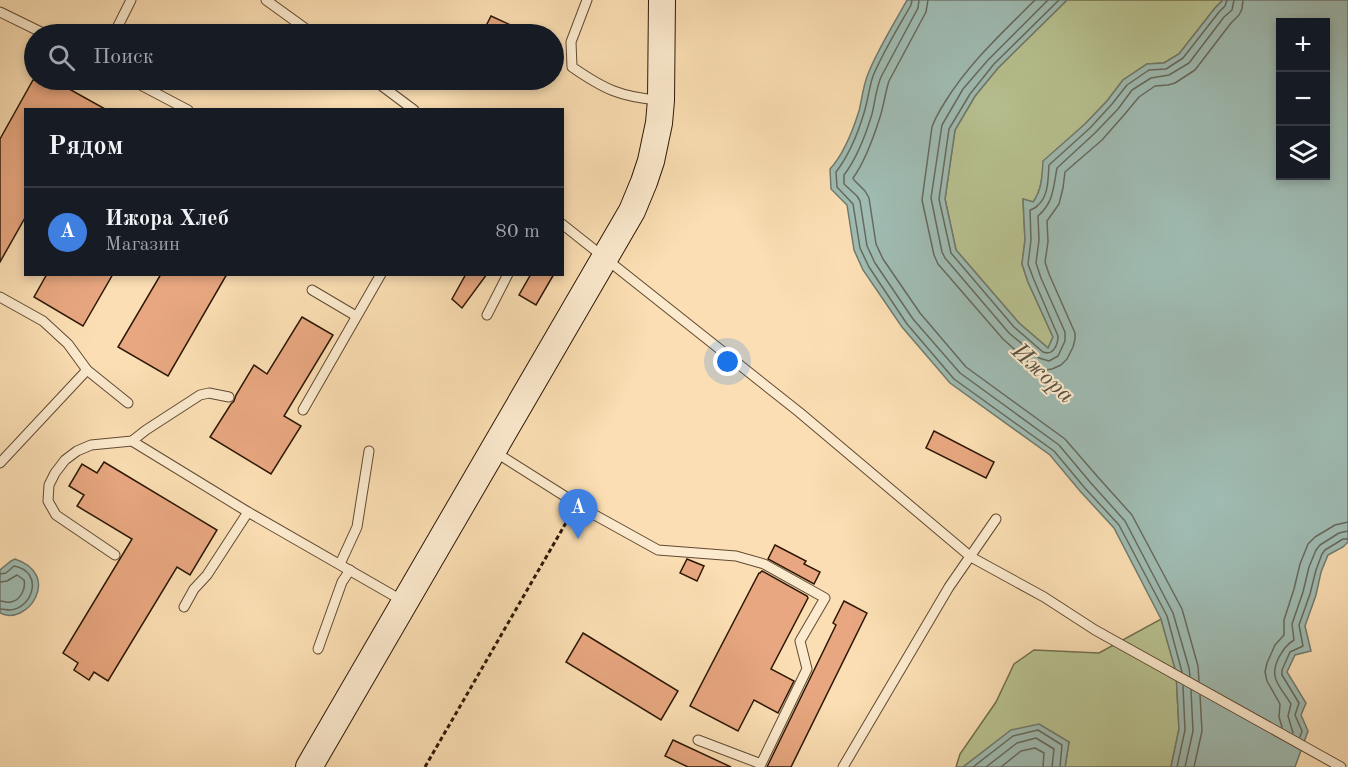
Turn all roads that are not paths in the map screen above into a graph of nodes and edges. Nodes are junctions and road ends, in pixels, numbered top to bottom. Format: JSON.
{"nodes":[{"id":1,"x":131,"y":0,"type":"edge"},
{"id":2,"x":266,"y":0,"type":"edge"},
{"id":3,"x":587,"y":0,"type":"edge"},
{"id":4,"x":662,"y":0,"type":"edge"},
{"id":5,"x":0,"y":12,"type":"edge"},
{"id":6,"x":25,"y":24,"type":"edge"},
{"id":7,"x":119,"y":24,"type":"edge"},
{"id":8,"x":299,"y":24,"type":"edge"},
{"id":9,"x":151,"y":90,"type":"edge"},
{"id":10,"x":387,"y":90,"type":"edge"},
{"id":11,"x":661,"y":100,"type":"junction"},
{"id":12,"x":184,"y":108,"type":"edge"},
{"id":13,"x":411,"y":108,"type":"edge"},
{"id":14,"x":564,"y":226,"type":"edge"},
{"id":15,"x":606,"y":258,"type":"junction"},
{"id":16,"x":380,"y":276,"type":"edge"},
{"id":17,"x":507,"y":276,"type":"edge"},
{"id":18,"x":312,"y":290,"type":"dead end"},
{"id":19,"x":0,"y":297,"type":"edge"},
{"id":20,"x":487,"y":315,"type":"dead end"},
{"id":21,"x":356,"y":316,"type":"junction"},
{"id":22,"x":87,"y":370,"type":"junction"},
{"id":23,"x":229,"y":397,"type":"dead end"},
{"id":24,"x":128,"y":403,"type":"dead end"},
{"id":25,"x":303,"y":410,"type":"dead end"},
{"id":26,"x":132,"y":441,"type":"junction"},
{"id":27,"x":369,"y":451,"type":"dead end"},
{"id":28,"x":493,"y":451,"type":"junction"},
{"id":29,"x":0,"y":463,"type":"edge"},
{"id":30,"x":248,"y":512,"type":"junction"},
{"id":31,"x":996,"y":519,"type":"dead end"},
{"id":32,"x":115,"y":555,"type":"dead end"},
{"id":33,"x":971,"y":557,"type":"junction"},
{"id":34,"x":340,"y":564,"type":"junction"},
{"id":35,"x":350,"y":570,"type":"junction"},
{"id":36,"x":405,"y":602,"type":"junction"},
{"id":37,"x":184,"y":607,"type":"dead end"},
{"id":38,"x":318,"y":649,"type":"dead end"},
{"id":39,"x":698,"y":740,"type":"dead end"},
{"id":40,"x":309,"y":767,"type":"edge"},
{"id":41,"x":843,"y":767,"type":"edge"},
{"id":42,"x":1341,"y":767,"type":"edge"}],
"edges":[{"from":1,"to":7,"type":"lane"},
{"from":2,"to":8,"type":"lane"},
{"from":3,"to":11,"type":"lane"},
{"from":4,"to":11,"type":"main road"},
{"from":5,"to":6,"type":"lane"},
{"from":9,"to":12,"type":"lane"},
{"from":10,"to":13,"type":"lane"},
{"from":11,"to":15,"type":"main road"},
{"from":14,"to":15,"type":"lane"},
{"from":15,"to":28,"type":"main road"},
{"from":15,"to":33,"type":"lane"},
{"from":16,"to":21,"type":"lane"},
{"from":17,"to":20,"type":"lane"},
{"from":18,"to":21,"type":"lane"},
{"from":19,"to":22,"type":"lane"},
{"from":21,"to":25,"type":"lane"},
{"from":22,"to":24,"type":"lane"},
{"from":22,"to":29,"type":"lane"},
{"from":23,"to":26,"type":"lane"},
{"from":26,"to":30,"type":"lane"},
{"from":26,"to":32,"type":"lane"},
{"from":27,"to":34,"type":"lane"},
{"from":28,"to":36,"type":"main road"},
{"from":28,"to":39,"type":"lane"},
{"from":30,"to":34,"type":"lane"},
{"from":30,"to":37,"type":"lane"},
{"from":31,"to":33,"type":"lane"},
{"from":33,"to":41,"type":"lane"},
{"from":33,"to":42,"type":"lane"},
{"from":34,"to":35,"type":"lane"},
{"from":35,"to":36,"type":"lane"},
{"from":35,"to":38,"type":"lane"},
{"from":36,"to":40,"type":"main road"}]}
